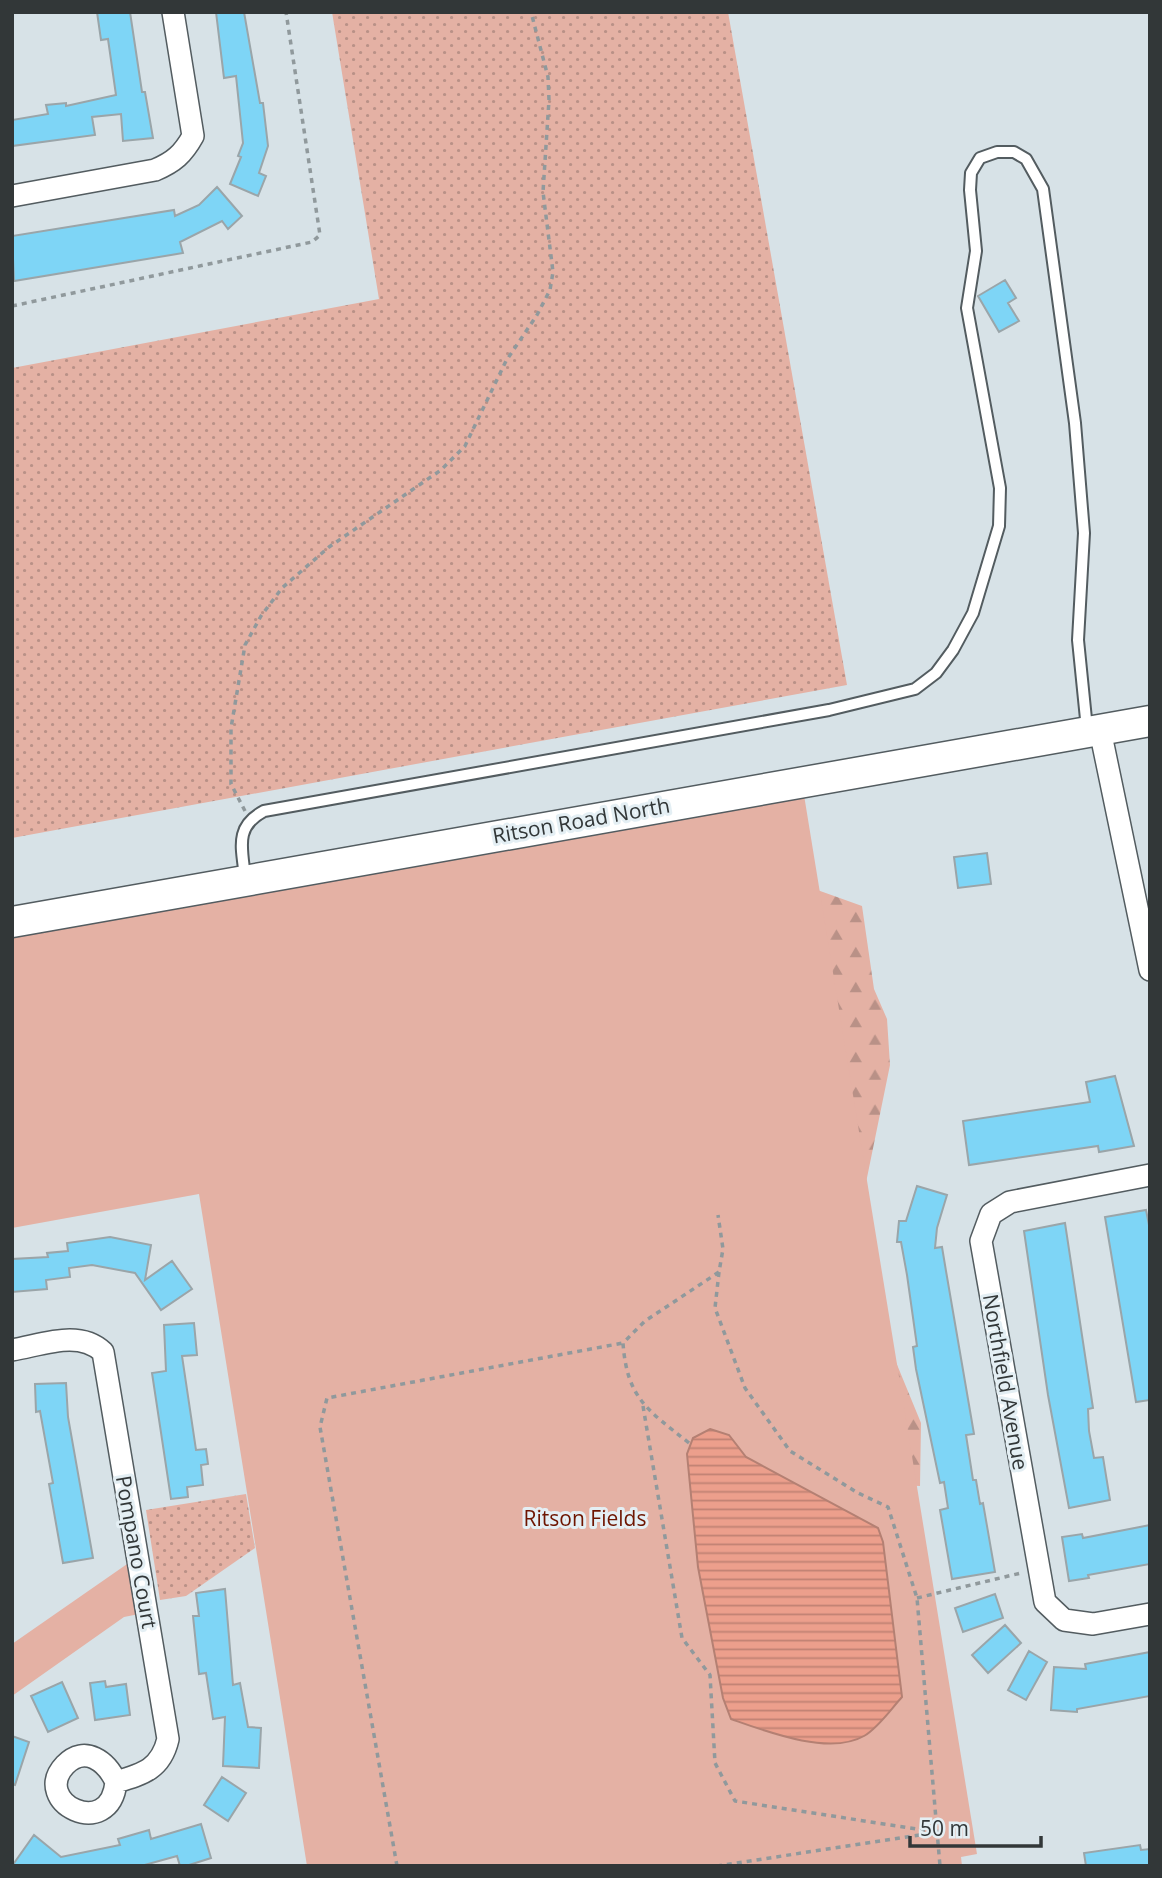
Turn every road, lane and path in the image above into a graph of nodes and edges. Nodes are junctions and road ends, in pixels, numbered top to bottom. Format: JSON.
{"nodes":[{"id":1,"x":173,"y":12,"type":"edge"},
{"id":2,"x":286,"y":12,"type":"edge"},
{"id":3,"x":531,"y":12,"type":"edge"},
{"id":4,"x":12,"y":196,"type":"edge"},
{"id":5,"x":12,"y":306,"type":"edge"},
{"id":6,"x":1150,"y":721,"type":"edge"},
{"id":7,"x":1093,"y":730,"type":"junction"},
{"id":8,"x":249,"y":819,"type":"junction"},
{"id":9,"x":246,"y":880,"type":"junction"},
{"id":10,"x":1145,"y":918,"type":"edge"},
{"id":11,"x":12,"y":922,"type":"edge"},
{"id":12,"x":1150,"y":970,"type":"edge"},
{"id":13,"x":1150,"y":1175,"type":"edge"},
{"id":14,"x":718,"y":1214,"type":"dead end"},
{"id":15,"x":719,"y":1272,"type":"junction"},
{"id":16,"x":623,"y":1343,"type":"junction"},
{"id":17,"x":12,"y":1350,"type":"edge"},
{"id":18,"x":643,"y":1406,"type":"junction"},
{"id":19,"x":689,"y":1443,"type":"dead end"},
{"id":20,"x":1039,"y":1569,"type":"junction"},
{"id":21,"x":917,"y":1598,"type":"junction"},
{"id":22,"x":1150,"y":1614,"type":"edge"},
{"id":23,"x":116,"y":1782,"type":"dead end"},
{"id":24,"x":937,"y":1832,"type":"junction"},
{"id":25,"x":397,"y":1866,"type":"edge"},
{"id":26,"x":717,"y":1866,"type":"edge"},
{"id":27,"x":940,"y":1866,"type":"edge"}],
"edges":[{"from":1,"to":4,"type":"street"},
{"from":2,"to":5,"type":"path"},
{"from":3,"to":8,"type":"path"},
{"from":6,"to":7,"type":"main road","name":"Ritson Road North"},
{"from":7,"to":8,"type":"lane"},
{"from":7,"to":9,"type":"main road","name":"Ritson Road North"},
{"from":7,"to":10,"type":"street"},
{"from":8,"to":9,"type":"lane"},
{"from":9,"to":11,"type":"main road","name":"Ritson Road North"},
{"from":10,"to":12,"type":"street"},
{"from":13,"to":20,"type":"street","name":"Northfield Avenue"},
{"from":14,"to":15,"type":"path"},
{"from":15,"to":16,"type":"path"},
{"from":15,"to":21,"type":"path"},
{"from":16,"to":18,"type":"path"},
{"from":16,"to":25,"type":"path"},
{"from":17,"to":23,"type":"street","name":"Pompano Court"},
{"from":18,"to":19,"type":"path"},
{"from":18,"to":24,"type":"path"},
{"from":20,"to":21,"type":"path"},
{"from":20,"to":22,"type":"street","name":"Northfield Avenue"},
{"from":21,"to":24,"type":"path"},
{"from":24,"to":26,"type":"path"},
{"from":24,"to":27,"type":"path"}]}
